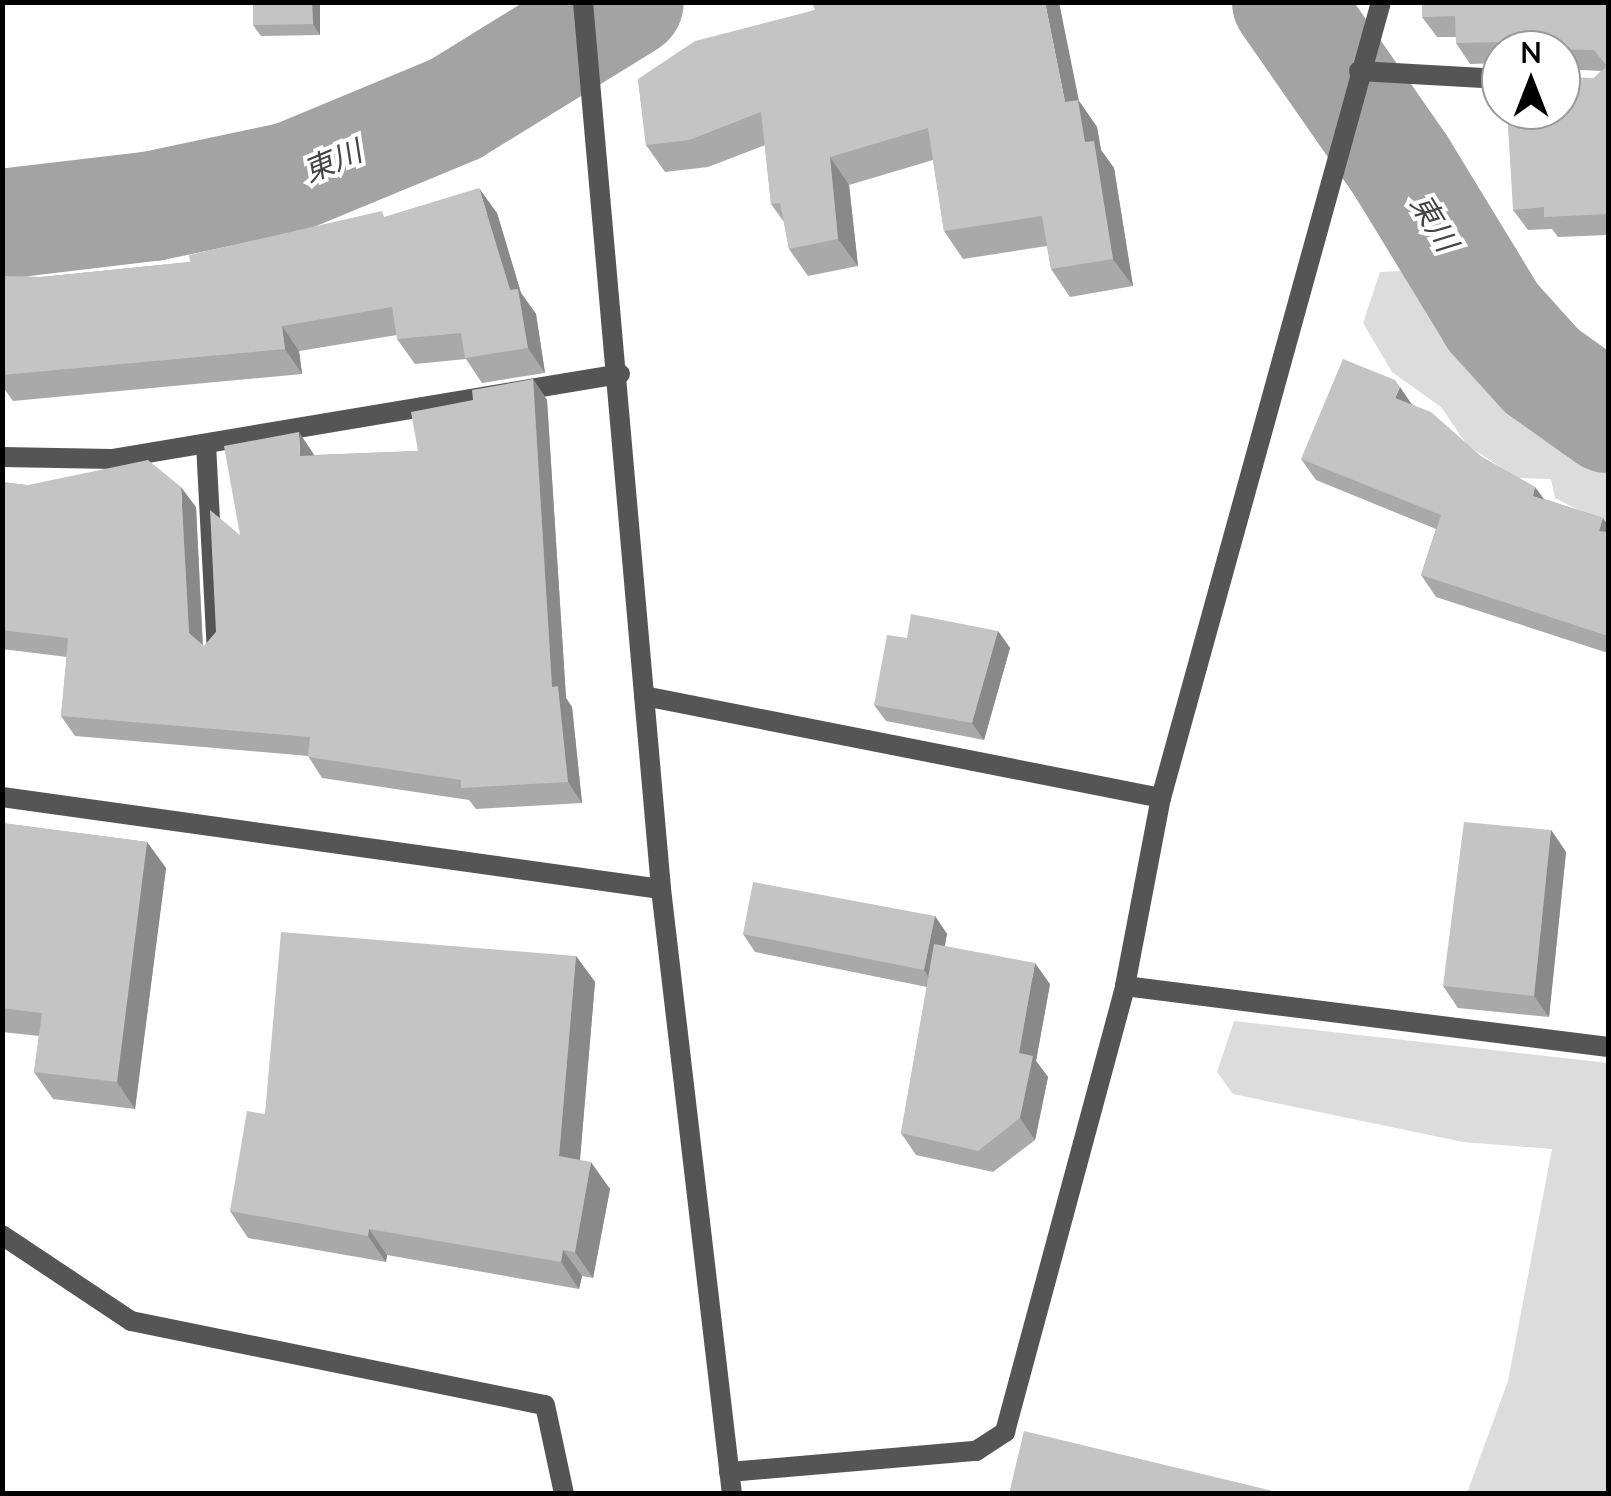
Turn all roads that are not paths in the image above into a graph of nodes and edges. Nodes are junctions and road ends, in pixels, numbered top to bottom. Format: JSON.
{"nodes":[{"id":1,"x":583,"y":2,"type":"edge"},
{"id":2,"x":1382,"y":2,"type":"edge"},
{"id":3,"x":1359,"y":71,"type":"junction"},
{"id":4,"x":1481,"y":78,"type":"edge"},
{"id":5,"x":620,"y":374,"type":"junction"},
{"id":6,"x":206,"y":444,"type":"junction"},
{"id":7,"x":2,"y":458,"type":"edge"},
{"id":8,"x":218,"y":653,"type":"edge"},
{"id":9,"x":644,"y":696,"type":"junction"},
{"id":10,"x":2,"y":797,"type":"edge"},
{"id":11,"x":1161,"y":798,"type":"junction"},
{"id":12,"x":661,"y":888,"type":"junction"},
{"id":13,"x":1125,"y":986,"type":"junction"},
{"id":14,"x":1608,"y":1047,"type":"edge"},
{"id":15,"x":2,"y":1235,"type":"edge"},
{"id":16,"x":730,"y":1483,"type":"edge"},
{"id":17,"x":564,"y":1494,"type":"edge"}],
"edges":[{"from":1,"to":5,"type":"street"},
{"from":2,"to":3,"type":"street"},
{"from":3,"to":4,"type":"street"},
{"from":3,"to":11,"type":"street"},
{"from":5,"to":6,"type":"street"},
{"from":5,"to":9,"type":"street"},
{"from":6,"to":7,"type":"street"},
{"from":6,"to":8,"type":"street"},
{"from":9,"to":11,"type":"street"},
{"from":9,"to":12,"type":"street"},
{"from":10,"to":12,"type":"street"},
{"from":11,"to":13,"type":"street"},
{"from":12,"to":16,"type":"street"},
{"from":13,"to":14,"type":"street"},
{"from":13,"to":16,"type":"street"},
{"from":15,"to":17,"type":"street"}]}
